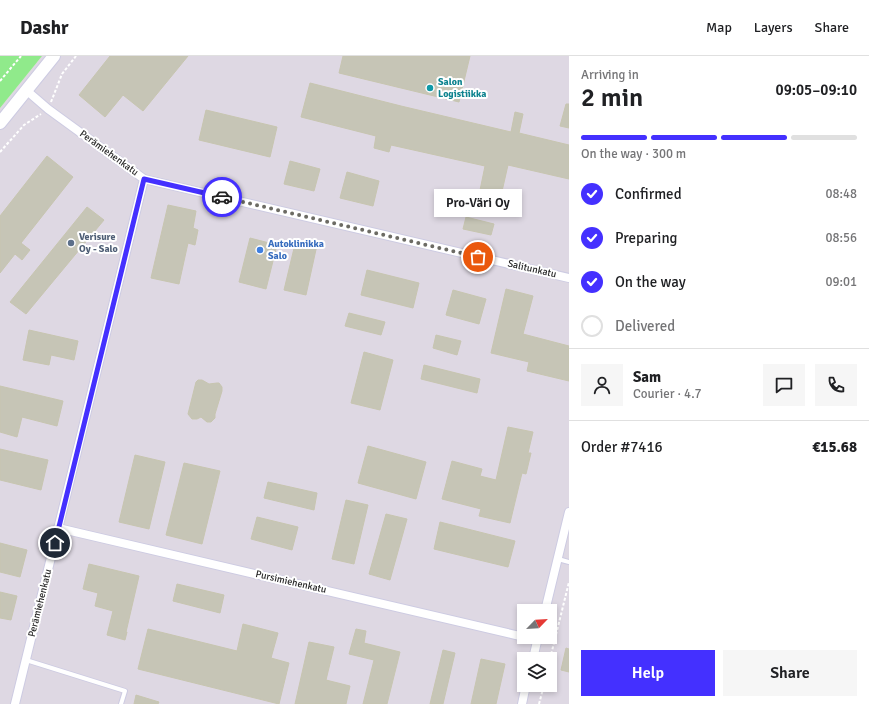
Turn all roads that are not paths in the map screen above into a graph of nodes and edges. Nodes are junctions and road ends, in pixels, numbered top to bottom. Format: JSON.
{"nodes":[{"id":1,"x":54,"y":56,"type":"edge"},
{"id":2,"x":26,"y":90,"type":"junction"},
{"id":3,"x":0,"y":123,"type":"edge"},
{"id":4,"x":144,"y":179,"type":"junction"},
{"id":5,"x":569,"y":278,"type":"edge"},
{"id":6,"x":569,"y":512,"type":"edge"},
{"id":7,"x":58,"y":528,"type":"junction"},
{"id":8,"x":557,"y":559,"type":"junction"},
{"id":9,"x":569,"y":562,"type":"edge"},
{"id":10,"x":547,"y":604,"type":"edge"},
{"id":11,"x":517,"y":635,"type":"edge"},
{"id":12,"x":26,"y":660,"type":"junction"},
{"id":13,"x":525,"y":692,"type":"edge"},
{"id":14,"x":15,"y":704,"type":"edge"},
{"id":15,"x":121,"y":704,"type":"edge"},
{"id":16,"x":522,"y":704,"type":"edge"}],
"edges":[{"from":1,"to":2,"type":"main road"},
{"from":2,"to":3,"type":"main road"},
{"from":2,"to":4,"type":"street","name":"Perämiehenkatu"},
{"from":4,"to":5,"type":"street","name":"Salitunkatu"},
{"from":4,"to":7,"type":"street","name":"Perämiehenkatu"},
{"from":6,"to":8,"type":"street"},
{"from":7,"to":11,"type":"street","name":"Pursimiehenkatu"},
{"from":7,"to":12,"type":"street","name":"Perämiehenkatu"},
{"from":8,"to":9,"type":"lane"},
{"from":8,"to":10,"type":"street"},
{"from":12,"to":14,"type":"street","name":"Perämiehenkatu"},
{"from":12,"to":15,"type":"lane"},
{"from":13,"to":16,"type":"street"}]}
